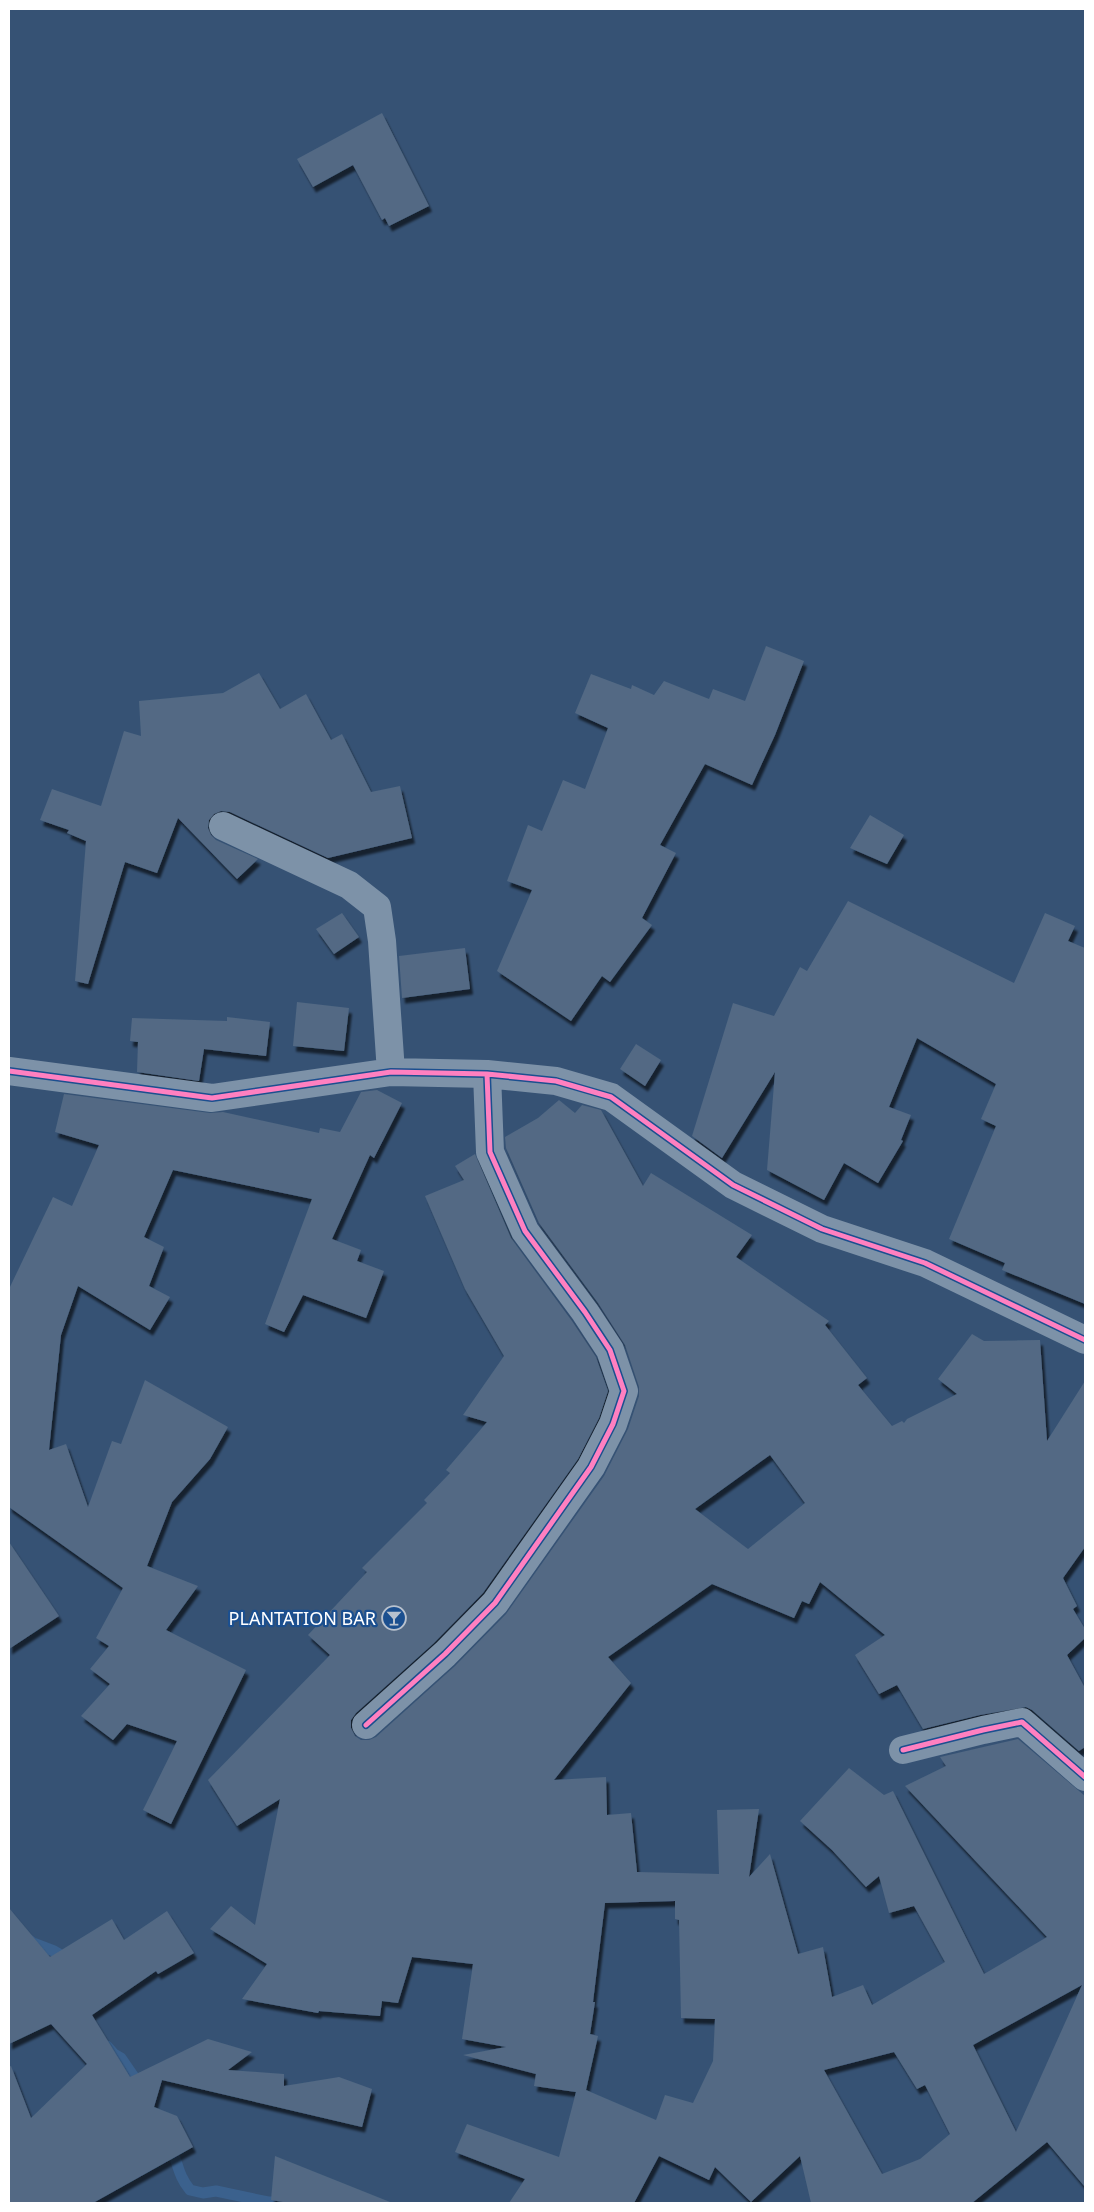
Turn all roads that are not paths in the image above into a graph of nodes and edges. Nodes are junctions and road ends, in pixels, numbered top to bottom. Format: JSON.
{"nodes":[{"id":1,"x":223,"y":826,"type":"dead end"},
{"id":2,"x":9,"y":1071,"type":"edge"},
{"id":3,"x":390,"y":1072,"type":"junction"},
{"id":4,"x":487,"y":1074,"type":"junction"},
{"id":5,"x":1085,"y":1340,"type":"edge"},
{"id":6,"x":366,"y":1725,"type":"dead end"},
{"id":7,"x":903,"y":1750,"type":"dead end"},
{"id":8,"x":1085,"y":1777,"type":"edge"}],
"edges":[{"from":1,"to":3,"type":"street"},
{"from":2,"to":3,"type":"street"},
{"from":3,"to":4,"type":"street"},
{"from":4,"to":5,"type":"street"},
{"from":4,"to":6,"type":"street"},
{"from":7,"to":8,"type":"street"}]}
